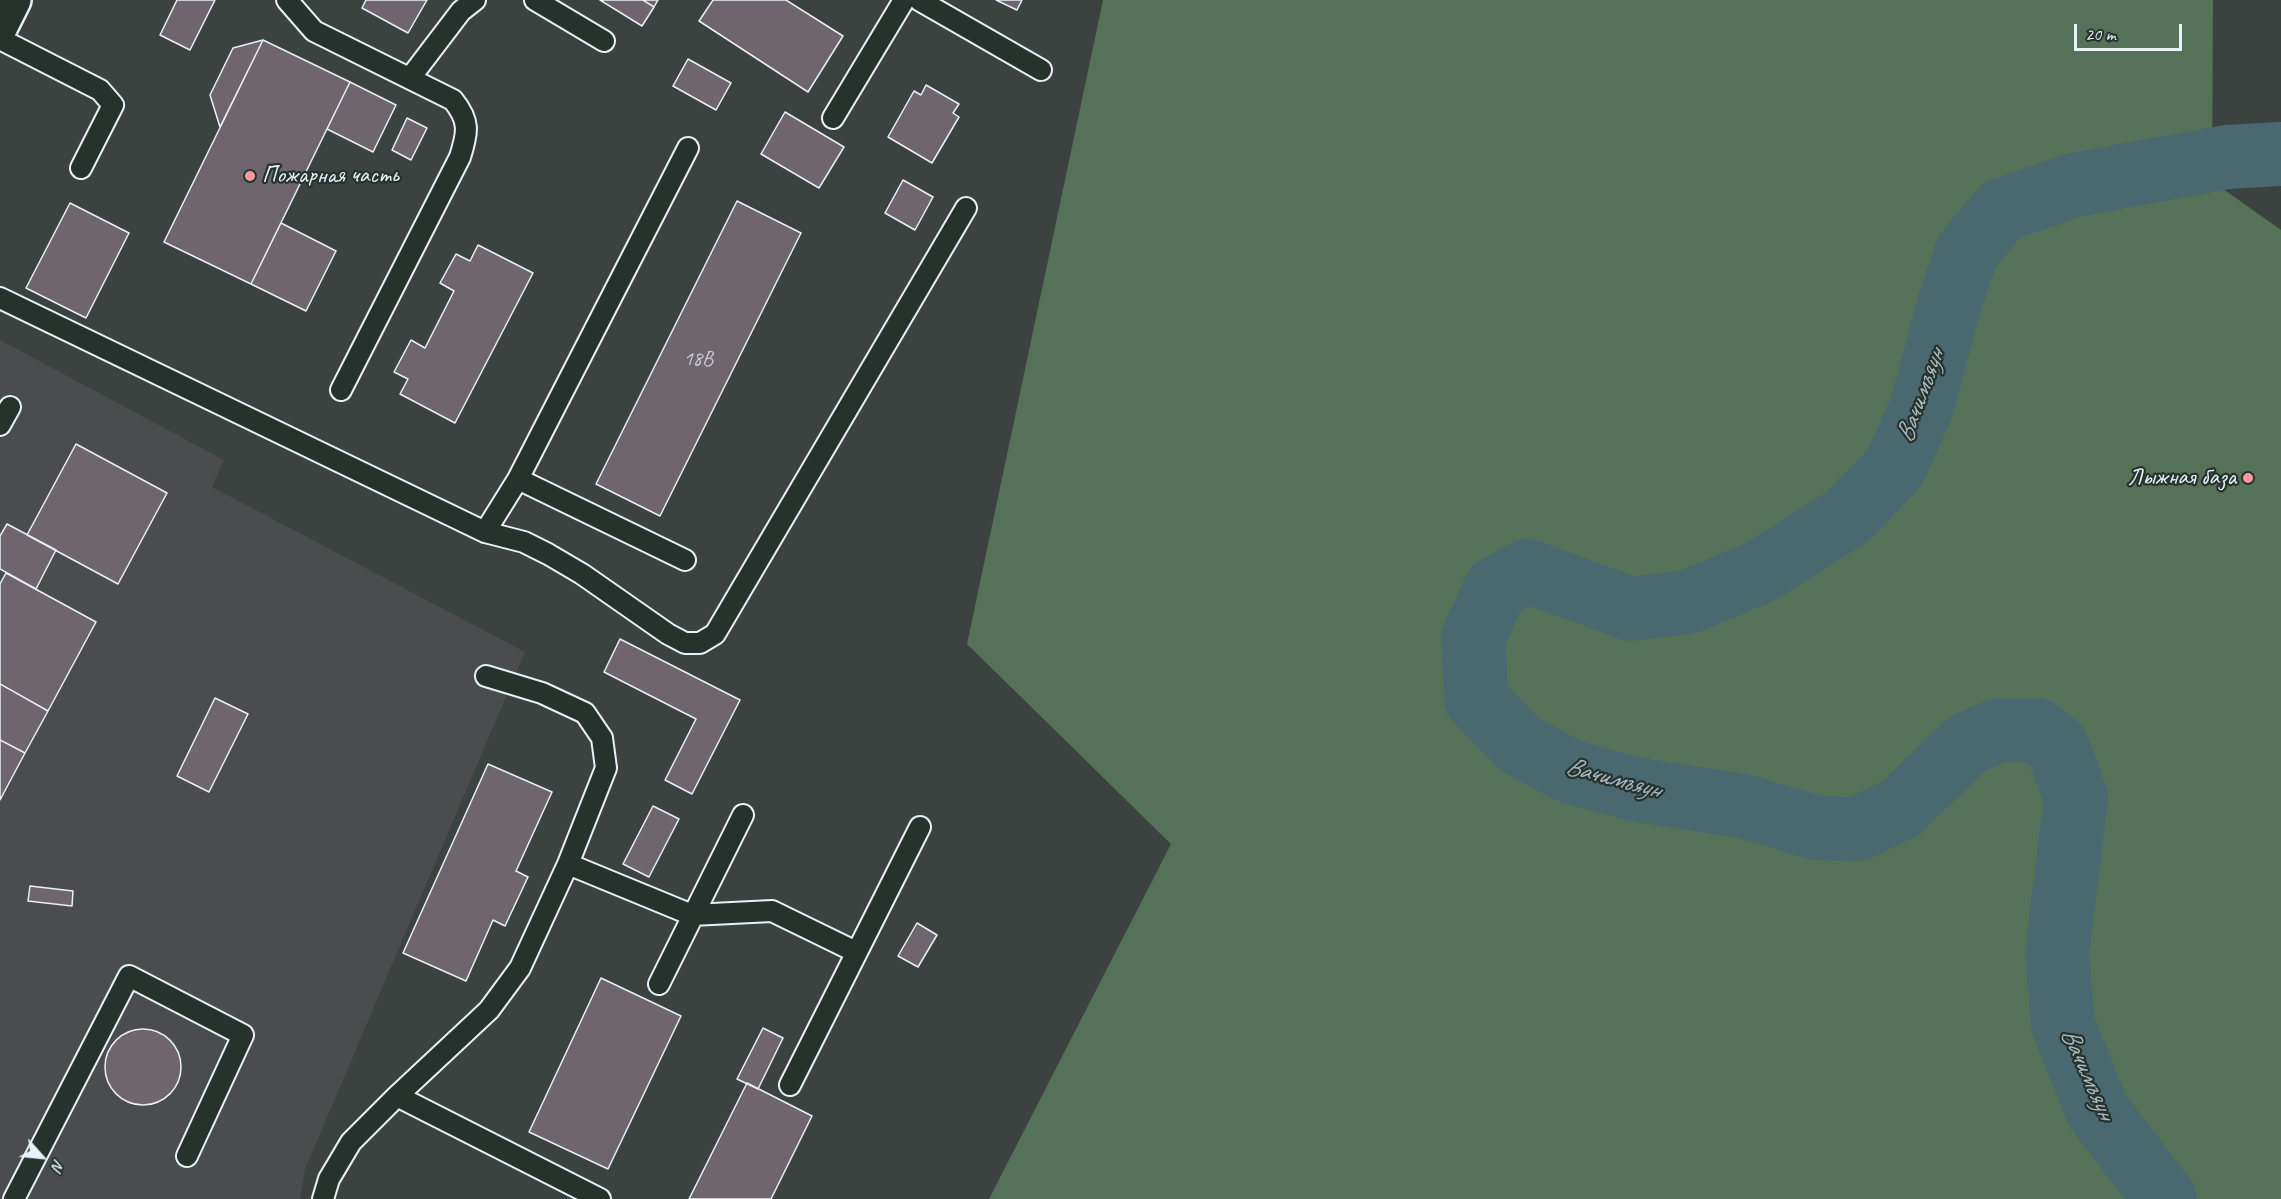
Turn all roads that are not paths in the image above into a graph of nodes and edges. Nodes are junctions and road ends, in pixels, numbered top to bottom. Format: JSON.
{"nodes":[{"id":1,"x":15,"y":0,"type":"edge"},
{"id":2,"x":287,"y":0,"type":"edge"},
{"id":3,"x":475,"y":0,"type":"edge"},
{"id":4,"x":535,"y":0,"type":"edge"},
{"id":5,"x":904,"y":0,"type":"edge"},
{"id":6,"x":919,"y":0,"type":"edge"},
{"id":7,"x":0,"y":28,"type":"edge"},
{"id":8,"x":0,"y":39,"type":"edge"},
{"id":9,"x":604,"y":41,"type":"dead end"},
{"id":10,"x":1041,"y":70,"type":"dead end"},
{"id":11,"x":410,"y":78,"type":"junction"},
{"id":12,"x":833,"y":118,"type":"dead end"},
{"id":13,"x":688,"y":148,"type":"dead end"},
{"id":14,"x":81,"y":168,"type":"dead end"},
{"id":15,"x":966,"y":208,"type":"dead end"},
{"id":16,"x":0,"y":298,"type":"edge"},
{"id":17,"x":341,"y":390,"type":"dead end"},
{"id":18,"x":10,"y":407,"type":"dead end"},
{"id":19,"x":0,"y":426,"type":"edge"},
{"id":20,"x":518,"y":479,"type":"junction"},
{"id":21,"x":485,"y":532,"type":"junction"},
{"id":22,"x":685,"y":560,"type":"dead end"},
{"id":23,"x":486,"y":676,"type":"dead end"},
{"id":24,"x":743,"y":816,"type":"dead end"},
{"id":25,"x":920,"y":827,"type":"dead end"},
{"id":26,"x":568,"y":864,"type":"junction"},
{"id":27,"x":692,"y":915,"type":"junction"},
{"id":28,"x":856,"y":952,"type":"junction"},
{"id":29,"x":659,"y":984,"type":"dead end"},
{"id":30,"x":790,"y":1085,"type":"dead end"},
{"id":31,"x":397,"y":1096,"type":"junction"},
{"id":32,"x":187,"y":1156,"type":"dead end"},
{"id":33,"x":0,"y":1194,"type":"edge"},
{"id":34,"x":9,"y":1199,"type":"edge"},
{"id":35,"x":14,"y":1199,"type":"edge"},
{"id":36,"x":323,"y":1199,"type":"edge"},
{"id":37,"x":600,"y":1199,"type":"edge"}],
"edges":[{"from":1,"to":7,"type":"main road"},
{"from":2,"to":11,"type":"lane"},
{"from":3,"to":11,"type":"lane"},
{"from":4,"to":9,"type":"lane"},
{"from":5,"to":12,"type":"lane"},
{"from":6,"to":10,"type":"lane"},
{"from":8,"to":14,"type":"lane"},
{"from":11,"to":17,"type":"lane"},
{"from":13,"to":20,"type":"lane"},
{"from":15,"to":21,"type":"lane"},
{"from":16,"to":21,"type":"lane"},
{"from":18,"to":19,"type":"lane"},
{"from":20,"to":21,"type":"lane"},
{"from":20,"to":22,"type":"lane"},
{"from":23,"to":26,"type":"lane"},
{"from":24,"to":27,"type":"lane"},
{"from":25,"to":28,"type":"lane"},
{"from":26,"to":27,"type":"lane"},
{"from":26,"to":31,"type":"lane"},
{"from":27,"to":28,"type":"lane"},
{"from":27,"to":29,"type":"lane"},
{"from":28,"to":30,"type":"lane"},
{"from":31,"to":36,"type":"lane"},
{"from":31,"to":37,"type":"lane"},
{"from":32,"to":35,"type":"lane"},
{"from":33,"to":34,"type":"lane"}]}
